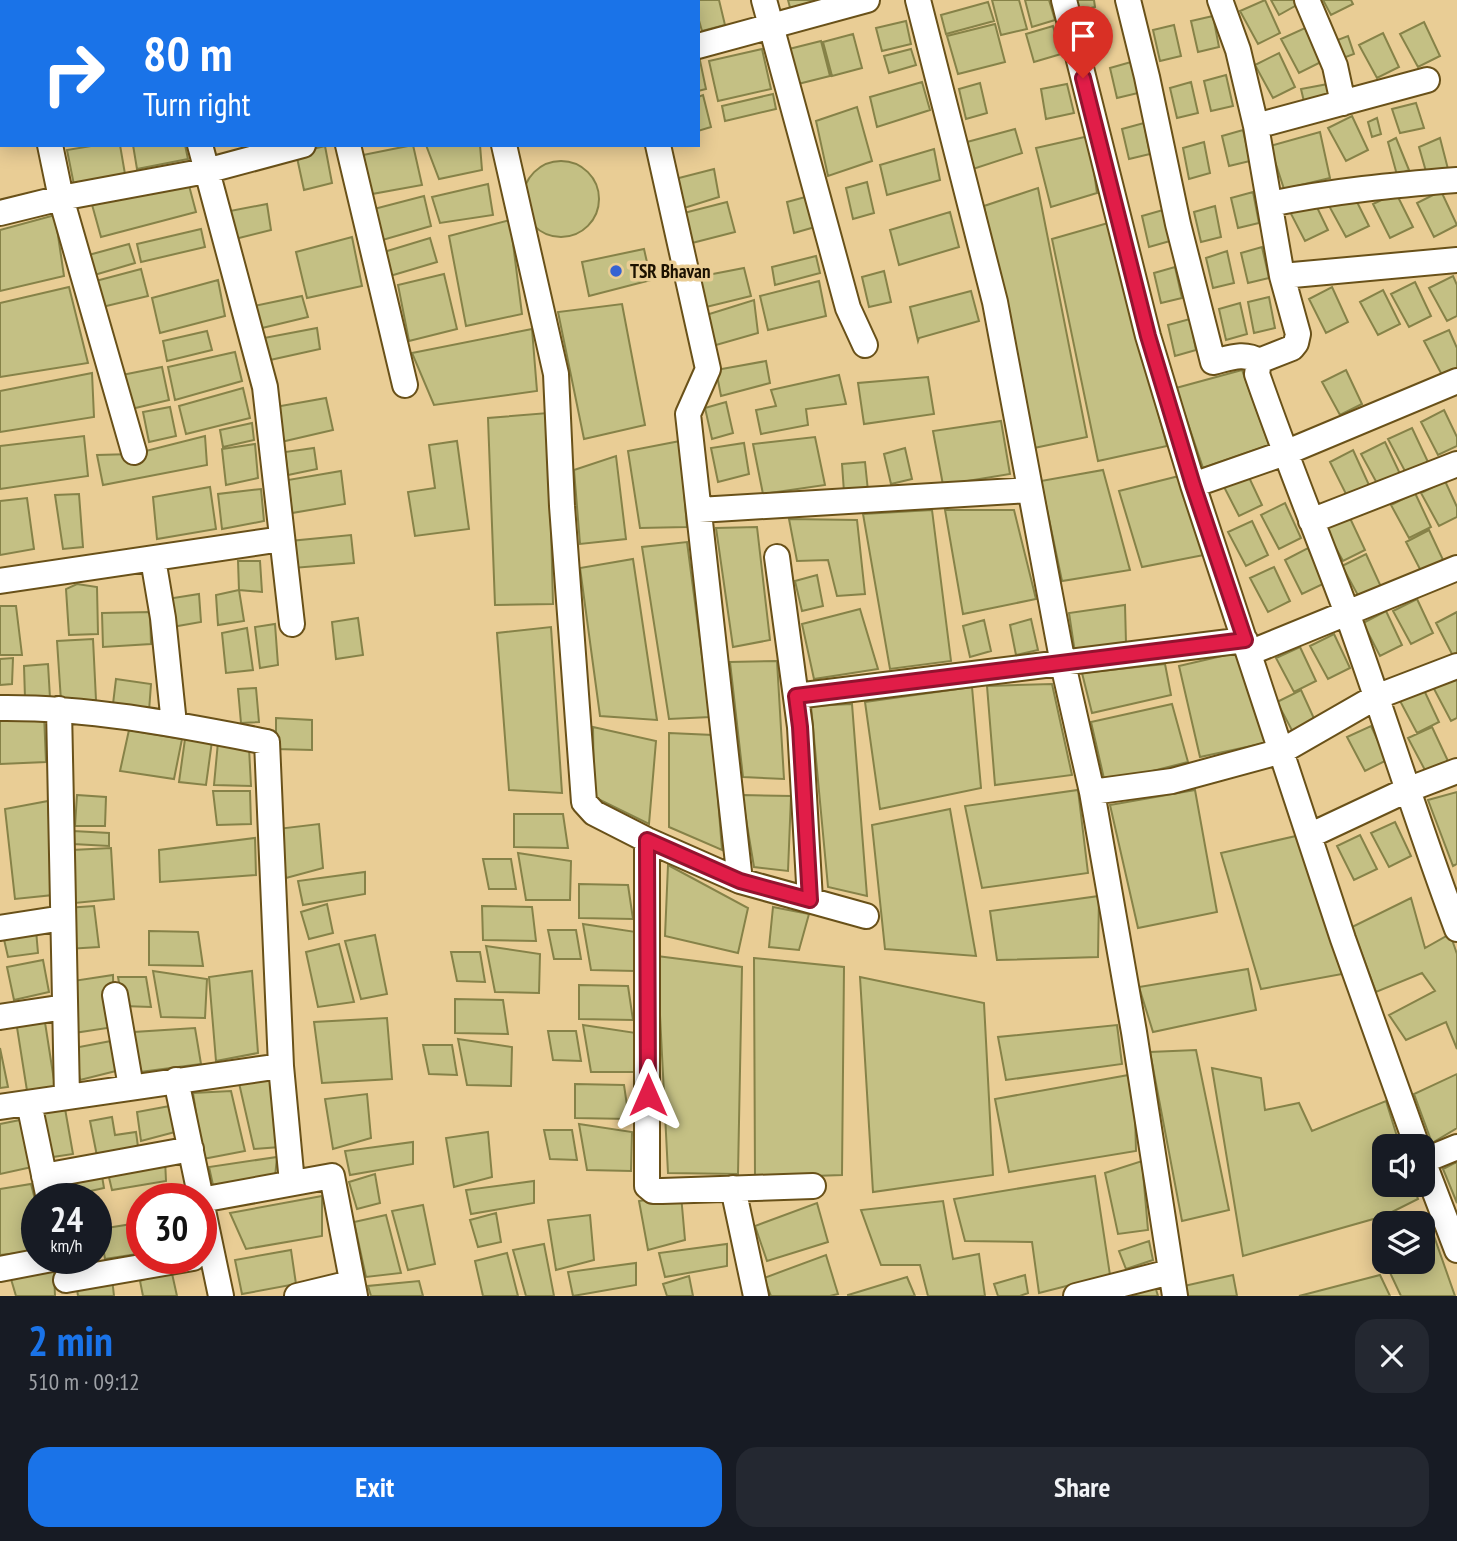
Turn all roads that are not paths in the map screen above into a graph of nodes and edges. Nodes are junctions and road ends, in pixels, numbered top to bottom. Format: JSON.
{"nodes":[{"id":1,"x":764,"y":0,"type":"edge"},
{"id":2,"x":867,"y":0,"type":"edge"},
{"id":3,"x":918,"y":0,"type":"edge"},
{"id":4,"x":1064,"y":0,"type":"edge"},
{"id":5,"x":1128,"y":0,"type":"edge"},
{"id":6,"x":1220,"y":0,"type":"edge"},
{"id":7,"x":1307,"y":0,"type":"edge"},
{"id":8,"x":771,"y":27,"type":"junction"},
{"id":9,"x":700,"y":45,"type":"edge"},
{"id":10,"x":1427,"y":80,"type":"dead end"},
{"id":11,"x":1343,"y":103,"type":"junction"},
{"id":12,"x":1256,"y":126,"type":"junction"},
{"id":13,"x":50,"y":147,"type":"edge"},
{"id":14,"x":200,"y":147,"type":"edge"},
{"id":15,"x":296,"y":147,"type":"edge"},
{"id":16,"x":348,"y":147,"type":"edge"},
{"id":17,"x":504,"y":147,"type":"edge"},
{"id":18,"x":658,"y":147,"type":"edge"},
{"id":19,"x":206,"y":171,"type":"junction"},
{"id":20,"x":1457,"y":180,"type":"edge"},
{"id":21,"x":61,"y":198,"type":"junction"},
{"id":22,"x":1270,"y":204,"type":"junction"},
{"id":23,"x":0,"y":213,"type":"edge"},
{"id":24,"x":1457,"y":260,"type":"edge"},
{"id":25,"x":1282,"y":276,"type":"junction"},
{"id":26,"x":865,"y":345,"type":"dead end"},
{"id":27,"x":1259,"y":361,"type":"junction"},
{"id":28,"x":1457,"y":381,"type":"edge"},
{"id":29,"x":405,"y":386,"type":"dead end"},
{"id":30,"x":134,"y":452,"type":"dead end"},
{"id":31,"x":1284,"y":453,"type":"junction"},
{"id":32,"x":1457,"y":464,"type":"edge"},
{"id":33,"x":1193,"y":485,"type":"junction"},
{"id":34,"x":1030,"y":490,"type":"junction"},
{"id":35,"x":699,"y":510,"type":"junction"},
{"id":36,"x":1311,"y":521,"type":"junction"},
{"id":37,"x":282,"y":540,"type":"junction"},
{"id":38,"x":777,"y":557,"type":"dead end"},
{"id":39,"x":153,"y":559,"type":"junction"},
{"id":40,"x":1457,"y":568,"type":"edge"},
{"id":41,"x":0,"y":581,"type":"edge"},
{"id":42,"x":1346,"y":612,"type":"junction"},
{"id":43,"x":292,"y":624,"type":"dead end"},
{"id":44,"x":1247,"y":646,"type":"junction"},
{"id":45,"x":1063,"y":664,"type":"junction"},
{"id":46,"x":1457,"y":666,"type":"edge"},
{"id":47,"x":796,"y":696,"type":"junction"},
{"id":48,"x":1376,"y":697,"type":"junction"},
{"id":49,"x":0,"y":708,"type":"edge"},
{"id":50,"x":59,"y":709,"type":"junction"},
{"id":51,"x":174,"y":723,"type":"junction"},
{"id":52,"x":1282,"y":751,"type":"junction"},
{"id":53,"x":1457,"y":771,"type":"edge"},
{"id":54,"x":1407,"y":790,"type":"junction"},
{"id":55,"x":1092,"y":792,"type":"junction"},
{"id":56,"x":1309,"y":836,"type":"junction"},
{"id":57,"x":647,"y":840,"type":"junction"},
{"id":58,"x":1448,"y":878,"type":"edge"},
{"id":59,"x":740,"y":881,"type":"junction"},
{"id":60,"x":810,"y":900,"type":"junction"},
{"id":61,"x":866,"y":916,"type":"dead end"},
{"id":62,"x":63,"y":918,"type":"junction"},
{"id":63,"x":0,"y":928,"type":"edge"},
{"id":64,"x":1457,"y":929,"type":"edge"},
{"id":65,"x":115,"y":995,"type":"dead end"},
{"id":66,"x":65,"y":1007,"type":"junction"},
{"id":67,"x":0,"y":1017,"type":"edge"},
{"id":68,"x":281,"y":1066,"type":"junction"},
{"id":69,"x":176,"y":1080,"type":"junction"},
{"id":70,"x":131,"y":1087,"type":"junction"},
{"id":71,"x":66,"y":1097,"type":"junction"},
{"id":72,"x":29,"y":1102,"type":"junction"},
{"id":73,"x":0,"y":1107,"type":"edge"},
{"id":74,"x":1413,"y":1134,"type":"edge"},
{"id":75,"x":1457,"y":1147,"type":"edge"},
{"id":76,"x":191,"y":1149,"type":"junction"},
{"id":77,"x":46,"y":1183,"type":"edge"},
{"id":78,"x":62,"y":1183,"type":"edge"},
{"id":79,"x":198,"y":1183,"type":"edge"},
{"id":80,"x":292,"y":1183,"type":"junction"},
{"id":81,"x":813,"y":1186,"type":"dead end"},
{"id":82,"x":733,"y":1188,"type":"junction"},
{"id":83,"x":217,"y":1197,"type":"edge"},
{"id":84,"x":1457,"y":1250,"type":"edge"},
{"id":85,"x":0,"y":1269,"type":"edge"},
{"id":86,"x":21,"y":1270,"type":"edge"},
{"id":87,"x":1170,"y":1272,"type":"junction"},
{"id":88,"x":210,"y":1274,"type":"edge"},
{"id":89,"x":353,"y":1289,"type":"edge"},
{"id":90,"x":221,"y":1296,"type":"edge"},
{"id":91,"x":297,"y":1296,"type":"edge"},
{"id":92,"x":756,"y":1296,"type":"edge"},
{"id":93,"x":1076,"y":1296,"type":"edge"},
{"id":94,"x":1175,"y":1296,"type":"edge"}],
"edges":[{"from":1,"to":8,"type":"street"},
{"from":2,"to":8,"type":"street"},
{"from":3,"to":34,"type":"street"},
{"from":4,"to":33,"type":"street"},
{"from":5,"to":27,"type":"street"},
{"from":6,"to":12,"type":"street"},
{"from":7,"to":11,"type":"street"},
{"from":8,"to":9,"type":"street"},
{"from":8,"to":26,"type":"street"},
{"from":10,"to":11,"type":"street"},
{"from":11,"to":12,"type":"street"},
{"from":12,"to":22,"type":"street"},
{"from":13,"to":21,"type":"street"},
{"from":14,"to":19,"type":"street"},
{"from":15,"to":19,"type":"street"},
{"from":16,"to":29,"type":"street"},
{"from":17,"to":57,"type":"street"},
{"from":18,"to":35,"type":"street"},
{"from":19,"to":21,"type":"street"},
{"from":19,"to":37,"type":"street"},
{"from":20,"to":22,"type":"street"},
{"from":21,"to":23,"type":"street"},
{"from":21,"to":30,"type":"street"},
{"from":22,"to":25,"type":"street"},
{"from":24,"to":25,"type":"street"},
{"from":25,"to":27,"type":"street"},
{"from":27,"to":31,"type":"street"},
{"from":28,"to":31,"type":"street"},
{"from":31,"to":33,"type":"street"},
{"from":31,"to":36,"type":"street"},
{"from":32,"to":36,"type":"street"},
{"from":33,"to":44,"type":"street"},
{"from":34,"to":35,"type":"street"},
{"from":34,"to":45,"type":"street"},
{"from":35,"to":59,"type":"street"},
{"from":36,"to":42,"type":"street"},
{"from":37,"to":39,"type":"street"},
{"from":37,"to":43,"type":"street"},
{"from":38,"to":47,"type":"street"},
{"from":39,"to":41,"type":"street"},
{"from":39,"to":51,"type":"street"},
{"from":40,"to":42,"type":"street"},
{"from":42,"to":44,"type":"street"},
{"from":42,"to":48,"type":"street"},
{"from":44,"to":45,"type":"street"},
{"from":44,"to":52,"type":"street"},
{"from":45,"to":47,"type":"street"},
{"from":45,"to":55,"type":"street"},
{"from":46,"to":48,"type":"street"},
{"from":47,"to":60,"type":"street"},
{"from":48,"to":52,"type":"street"},
{"from":48,"to":54,"type":"street"},
{"from":49,"to":50,"type":"street"},
{"from":50,"to":51,"type":"street"},
{"from":50,"to":62,"type":"street"},
{"from":51,"to":68,"type":"street"},
{"from":52,"to":55,"type":"street"},
{"from":52,"to":56,"type":"street"},
{"from":53,"to":54,"type":"street"},
{"from":54,"to":56,"type":"street"},
{"from":54,"to":58,"type":"street"},
{"from":55,"to":87,"type":"street"},
{"from":56,"to":74,"type":"street"},
{"from":57,"to":59,"type":"street"},
{"from":57,"to":82,"type":"street"},
{"from":58,"to":64,"type":"street"},
{"from":59,"to":60,"type":"street"},
{"from":60,"to":61,"type":"street"},
{"from":62,"to":63,"type":"street"},
{"from":62,"to":66,"type":"street"},
{"from":65,"to":70,"type":"street"},
{"from":66,"to":67,"type":"street"},
{"from":66,"to":71,"type":"street"},
{"from":68,"to":69,"type":"street"},
{"from":68,"to":80,"type":"street"},
{"from":69,"to":70,"type":"street"},
{"from":69,"to":76,"type":"street"},
{"from":70,"to":71,"type":"street"},
{"from":71,"to":72,"type":"street"},
{"from":72,"to":73,"type":"street"},
{"from":72,"to":77,"type":"street"},
{"from":75,"to":84,"type":"street"},
{"from":76,"to":78,"type":"street"},
{"from":76,"to":79,"type":"street"},
{"from":80,"to":83,"type":"street"},
{"from":80,"to":89,"type":"street"},
{"from":81,"to":82,"type":"street"},
{"from":82,"to":92,"type":"street"},
{"from":85,"to":86,"type":"street"},
{"from":87,"to":93,"type":"street"},
{"from":87,"to":94,"type":"street"},
{"from":88,"to":90,"type":"street"},
{"from":89,"to":91,"type":"street"}]}
